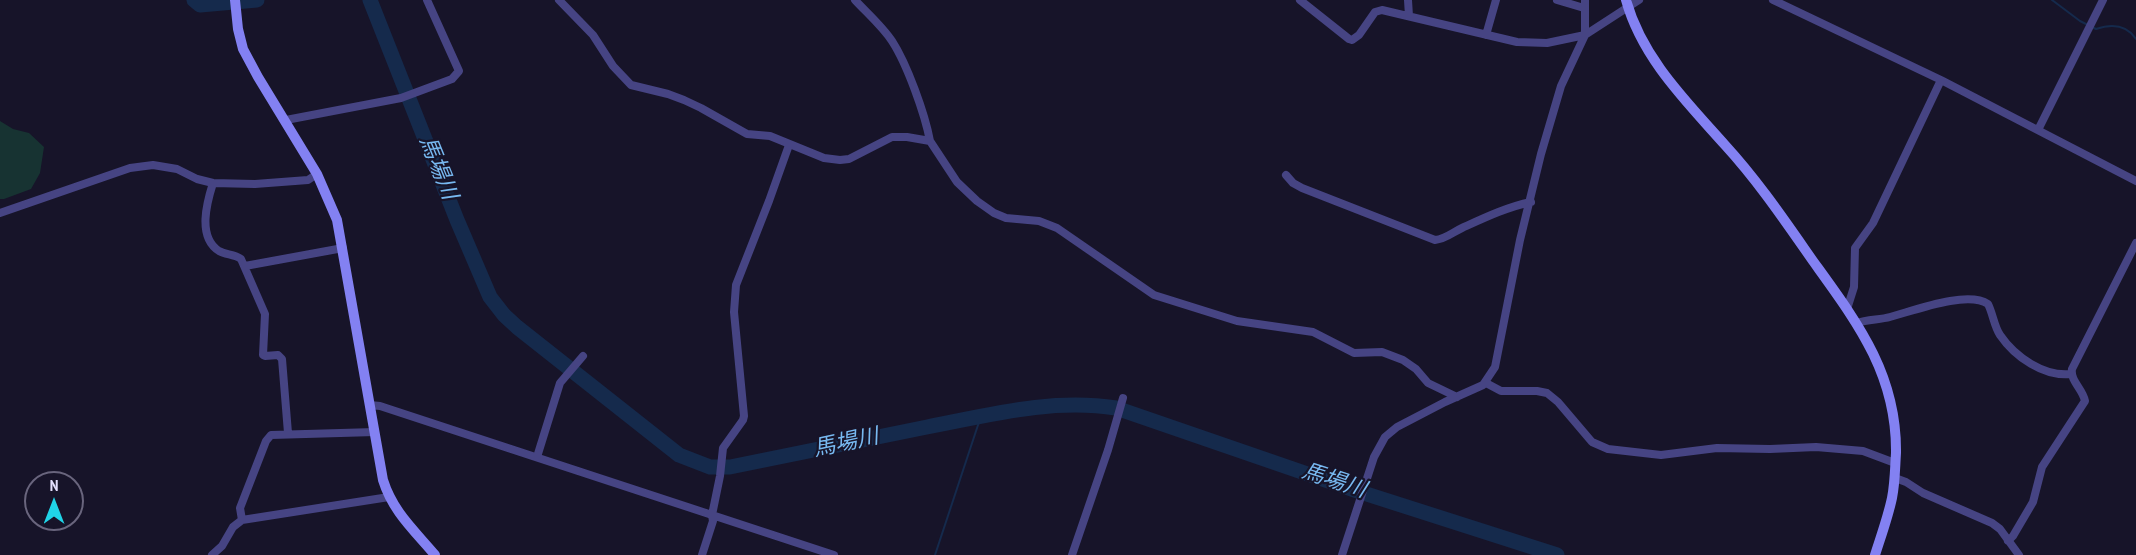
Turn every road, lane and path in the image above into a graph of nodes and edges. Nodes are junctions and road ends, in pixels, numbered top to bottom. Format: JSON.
{"nodes":[{"id":1,"x":235,"y":0,"type":"edge"},
{"id":2,"x":427,"y":0,"type":"edge"},
{"id":3,"x":559,"y":0,"type":"edge"},
{"id":4,"x":855,"y":0,"type":"edge"},
{"id":5,"x":1300,"y":0,"type":"edge"},
{"id":6,"x":1408,"y":0,"type":"edge"},
{"id":7,"x":1496,"y":0,"type":"edge"},
{"id":8,"x":1557,"y":0,"type":"edge"},
{"id":9,"x":1639,"y":0,"type":"edge"},
{"id":10,"x":1773,"y":0,"type":"edge"},
{"id":11,"x":2103,"y":0,"type":"edge"},
{"id":12,"x":1584,"y":4,"type":"edge"},
{"id":13,"x":1628,"y":4,"type":"edge"},
{"id":14,"x":1408,"y":16,"type":"junction"},
{"id":15,"x":1486,"y":35,"type":"junction"},
{"id":16,"x":1585,"y":35,"type":"junction"},
{"id":17,"x":1941,"y":81,"type":"junction"},
{"id":18,"x":286,"y":120,"type":"junction"},
{"id":19,"x":2038,"y":130,"type":"junction"},
{"id":20,"x":930,"y":141,"type":"junction"},
{"id":21,"x":789,"y":145,"type":"junction"},
{"id":22,"x":317,"y":174,"type":"junction"},
{"id":23,"x":1286,"y":175,"type":"dead end"},
{"id":24,"x":2136,"y":181,"type":"edge"},
{"id":25,"x":213,"y":183,"type":"junction"},
{"id":26,"x":1531,"y":202,"type":"junction"},
{"id":27,"x":0,"y":213,"type":"edge"},
{"id":28,"x":2136,"y":243,"type":"edge"},
{"id":29,"x":343,"y":248,"type":"junction"},
{"id":30,"x":245,"y":267,"type":"junction"},
{"id":31,"x":1847,"y":309,"type":"junction"},
{"id":32,"x":1857,"y":323,"type":"junction"},
{"id":33,"x":583,"y":356,"type":"dead end"},
{"id":34,"x":2072,"y":374,"type":"junction"},
{"id":35,"x":1486,"y":382,"type":"junction"},
{"id":36,"x":1457,"y":397,"type":"junction"},
{"id":37,"x":1123,"y":398,"type":"dead end"},
{"id":38,"x":370,"y":405,"type":"junction"},
{"id":39,"x":375,"y":432,"type":"junction"},
{"id":40,"x":288,"y":433,"type":"junction"},
{"id":41,"x":537,"y":457,"type":"junction"},
{"id":42,"x":1896,"y":463,"type":"junction"},
{"id":43,"x":1895,"y":478,"type":"junction"},
{"id":44,"x":389,"y":497,"type":"junction"},
{"id":45,"x":712,"y":515,"type":"junction"},
{"id":46,"x":242,"y":520,"type":"junction"},
{"id":47,"x":2008,"y":541,"type":"junction"},
{"id":48,"x":212,"y":555,"type":"edge"},
{"id":49,"x":435,"y":555,"type":"edge"},
{"id":50,"x":702,"y":555,"type":"edge"},
{"id":51,"x":834,"y":555,"type":"edge"},
{"id":52,"x":1072,"y":555,"type":"edge"},
{"id":53,"x":1342,"y":555,"type":"edge"},
{"id":54,"x":1875,"y":555,"type":"edge"},
{"id":55,"x":2019,"y":555,"type":"edge"}],
"edges":[{"from":1,"to":18,"type":"street"},
{"from":2,"to":18,"type":"street"},
{"from":3,"to":21,"type":"street"},
{"from":4,"to":20,"type":"street"},
{"from":5,"to":14,"type":"street"},
{"from":6,"to":14,"type":"street"},
{"from":7,"to":15,"type":"street"},
{"from":8,"to":12,"type":"street"},
{"from":9,"to":13,"type":"street"},
{"from":10,"to":17,"type":"street"},
{"from":11,"to":19,"type":"street"},
{"from":12,"to":16,"type":"street"},
{"from":13,"to":16,"type":"street"},
{"from":13,"to":31,"type":"street"},
{"from":14,"to":15,"type":"street"},
{"from":15,"to":16,"type":"street"},
{"from":16,"to":26,"type":"street"},
{"from":17,"to":19,"type":"street"},
{"from":17,"to":31,"type":"street"},
{"from":18,"to":22,"type":"street"},
{"from":19,"to":24,"type":"street"},
{"from":20,"to":21,"type":"street"},
{"from":20,"to":36,"type":"street"},
{"from":21,"to":45,"type":"street"},
{"from":22,"to":25,"type":"street"},
{"from":22,"to":29,"type":"street"},
{"from":23,"to":26,"type":"street"},
{"from":25,"to":27,"type":"street"},
{"from":25,"to":30,"type":"street"},
{"from":26,"to":35,"type":"street"},
{"from":28,"to":34,"type":"street"},
{"from":29,"to":30,"type":"street"},
{"from":29,"to":38,"type":"street"},
{"from":30,"to":40,"type":"street"},
{"from":31,"to":32,"type":"street"},
{"from":32,"to":34,"type":"street"},
{"from":32,"to":42,"type":"street"},
{"from":33,"to":41,"type":"street"},
{"from":34,"to":47,"type":"street"},
{"from":35,"to":36,"type":"street"},
{"from":35,"to":42,"type":"street"},
{"from":36,"to":53,"type":"street"},
{"from":37,"to":52,"type":"street"},
{"from":38,"to":39,"type":"street"},
{"from":38,"to":41,"type":"street"},
{"from":39,"to":40,"type":"street"},
{"from":39,"to":44,"type":"street"},
{"from":40,"to":46,"type":"street"},
{"from":41,"to":45,"type":"street"},
{"from":42,"to":43,"type":"street"},
{"from":43,"to":47,"type":"street"},
{"from":43,"to":54,"type":"street"},
{"from":44,"to":46,"type":"street"},
{"from":44,"to":49,"type":"street"},
{"from":45,"to":50,"type":"street"},
{"from":45,"to":51,"type":"street"},
{"from":46,"to":48,"type":"street"},
{"from":47,"to":55,"type":"street"}]}
